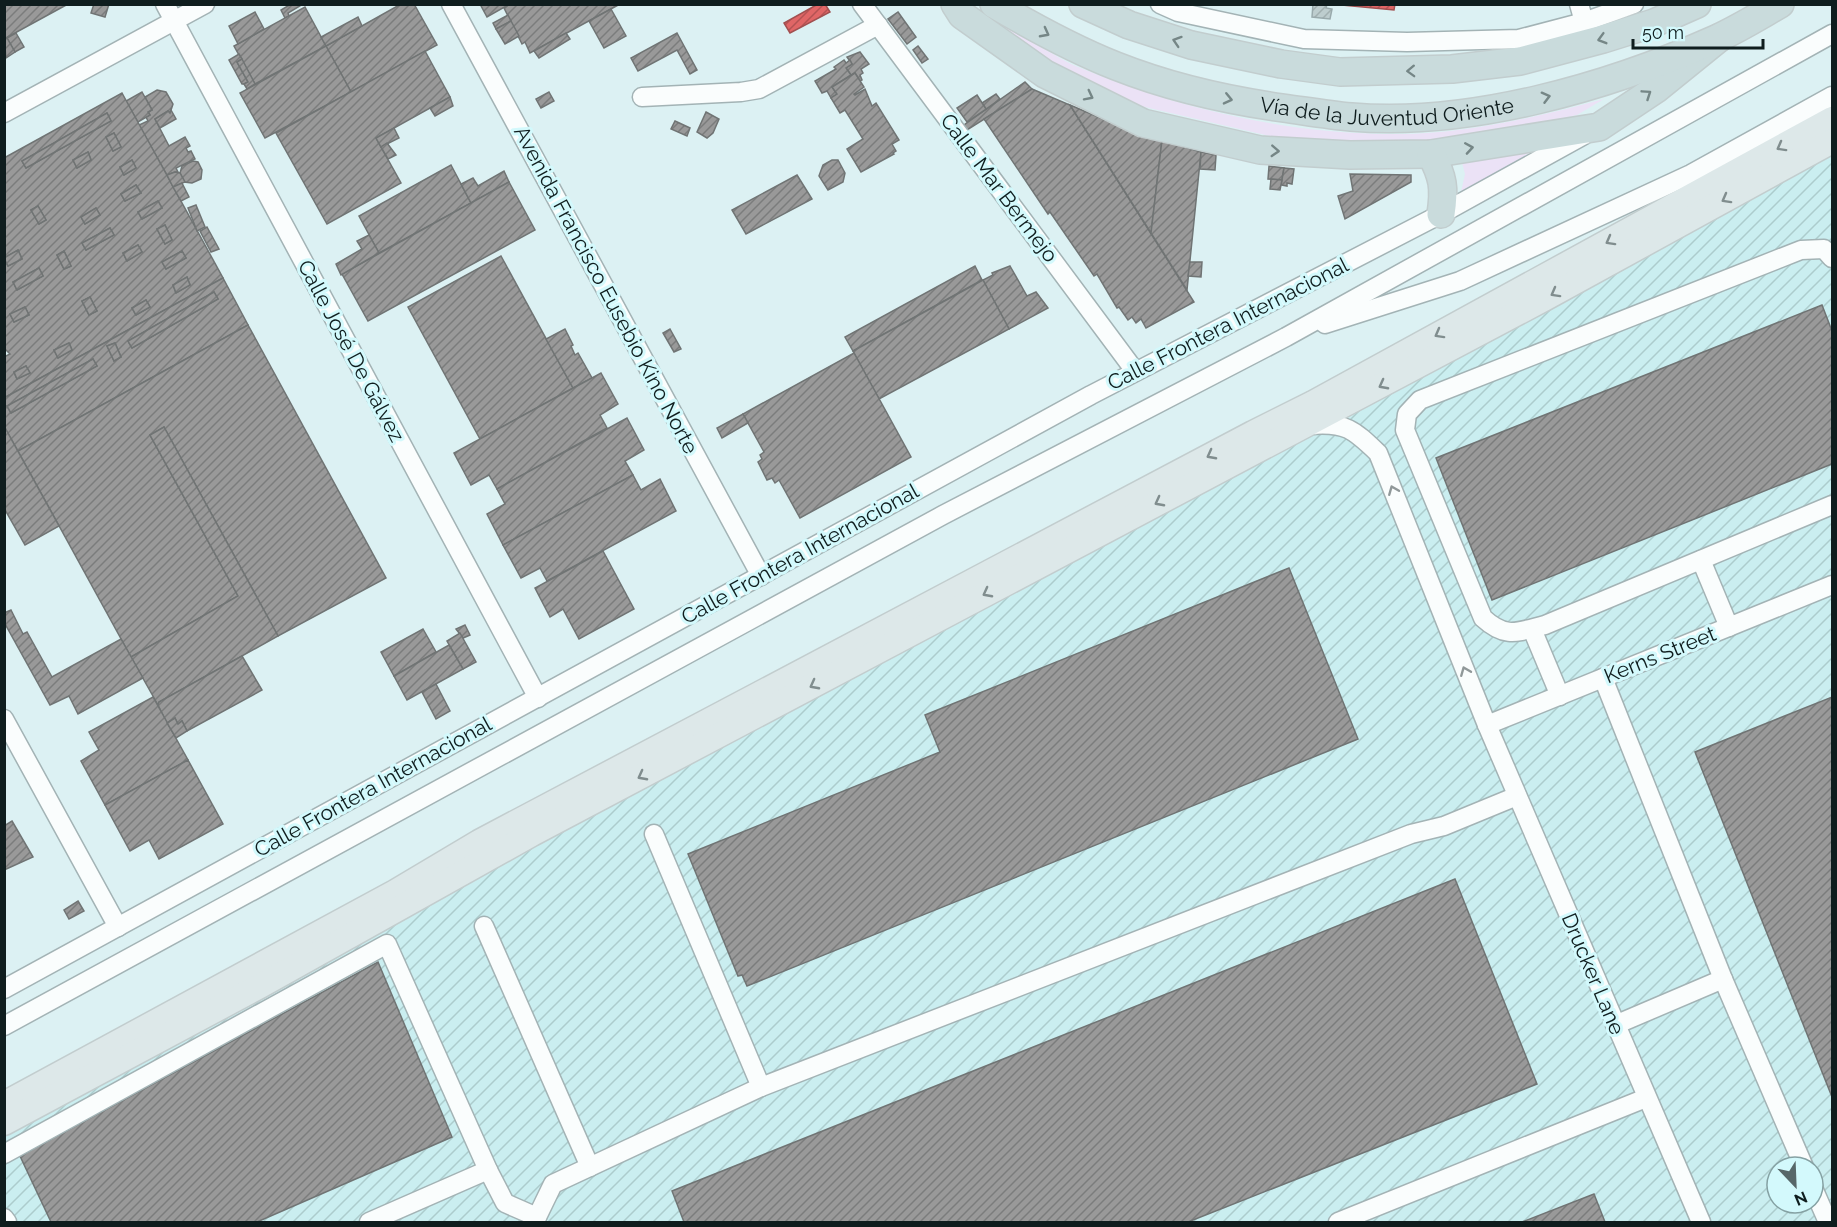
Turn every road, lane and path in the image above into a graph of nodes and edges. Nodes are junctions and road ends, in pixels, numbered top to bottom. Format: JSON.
{"nodes":[{"id":1,"x":165,"y":4,"type":"edge"},
{"id":2,"x":205,"y":4,"type":"edge"},
{"id":3,"x":451,"y":4,"type":"edge"},
{"id":4,"x":862,"y":4,"type":"edge"},
{"id":5,"x":955,"y":4,"type":"edge"},
{"id":6,"x":994,"y":4,"type":"edge"},
{"id":7,"x":1083,"y":4,"type":"edge"},
{"id":8,"x":1160,"y":4,"type":"edge"},
{"id":9,"x":1579,"y":4,"type":"edge"},
{"id":10,"x":1634,"y":4,"type":"edge"},
{"id":11,"x":1697,"y":4,"type":"edge"},
{"id":12,"x":1780,"y":4,"type":"edge"},
{"id":13,"x":174,"y":21,"type":"junction"},
{"id":14,"x":1584,"y":22,"type":"junction"},
{"id":15,"x":878,"y":25,"type":"junction"},
{"id":16,"x":1833,"y":34,"type":"edge"},
{"id":17,"x":1719,"y":38,"type":"junction"},
{"id":18,"x":1833,"y":96,"type":"edge"},
{"id":19,"x":642,"y":97,"type":"dead end"},
{"id":20,"x":4,"y":113,"type":"edge"},
{"id":21,"x":1833,"y":119,"type":"edge"},
{"id":22,"x":1599,"y":127,"type":"junction"},
{"id":23,"x":1833,"y":141,"type":"edge"},
{"id":24,"x":1431,"y":154,"type":"junction"},
{"id":25,"x":1442,"y":214,"type":"junction"},
{"id":26,"x":1833,"y":258,"type":"edge"},
{"id":27,"x":1286,"y":337,"type":"junction"},
{"id":28,"x":1135,"y":371,"type":"junction"},
{"id":29,"x":1303,"y":426,"type":"junction"},
{"id":30,"x":1253,"y":433,"type":"junction"},
{"id":31,"x":1833,"y":506,"type":"edge"},
{"id":32,"x":1701,"y":560,"type":"junction"},
{"id":33,"x":760,"y":576,"type":"junction"},
{"id":34,"x":1833,"y":585,"type":"edge"},
{"id":35,"x":1729,"y":627,"type":"junction"},
{"id":36,"x":1532,"y":629,"type":"junction"},
{"id":37,"x":1603,"y":678,"type":"junction"},
{"id":38,"x":1560,"y":696,"type":"junction"},
{"id":39,"x":538,"y":698,"type":"junction"},
{"id":40,"x":4,"y":719,"type":"edge"},
{"id":41,"x":1487,"y":725,"type":"junction"},
{"id":42,"x":1517,"y":796,"type":"junction"},
{"id":43,"x":654,"y":834,"type":"dead end"},
{"id":44,"x":484,"y":926,"type":"dead end"},
{"id":45,"x":118,"y":927,"type":"junction"},
{"id":46,"x":1723,"y":979,"type":"junction"},
{"id":47,"x":4,"y":989,"type":"edge"},
{"id":48,"x":1615,"y":1025,"type":"junction"},
{"id":49,"x":4,"y":1026,"type":"edge"},
{"id":50,"x":761,"y":1087,"type":"junction"},
{"id":51,"x":1646,"y":1098,"type":"junction"},
{"id":52,"x":4,"y":1104,"type":"edge"},
{"id":53,"x":4,"y":1123,"type":"edge"},
{"id":54,"x":4,"y":1154,"type":"edge"},
{"id":55,"x":1799,"y":1155,"type":"edge"},
{"id":56,"x":590,"y":1167,"type":"junction"},
{"id":57,"x":488,"y":1170,"type":"junction"},
{"id":58,"x":4,"y":1218,"type":"edge"},
{"id":59,"x":538,"y":1220,"type":"edge"},
{"id":60,"x":7,"y":1222,"type":"edge"},
{"id":61,"x":369,"y":1222,"type":"edge"},
{"id":62,"x":1338,"y":1222,"type":"edge"},
{"id":63,"x":1701,"y":1222,"type":"edge"}],
"edges":[{"from":1,"to":13,"type":"street","name":"Calle José De Gálvez"},
{"from":2,"to":13,"type":"street"},
{"from":3,"to":33,"type":"street","name":"Avenida Francisco Eusebio Kino Norte"},
{"from":4,"to":15,"type":"street","name":"Calle Mar Bermejo"},
{"from":5,"to":24,"type":"highway","one_way":true},
{"from":6,"to":17,"type":"highway","name":"Vía de la Juventud Oriente","one_way":true},
{"from":11,"to":7,"type":"highway","name":"Vía de la Juventud Oriente","one_way":true},
{"from":8,"to":14,"type":"street"},
{"from":9,"to":14,"type":"street"},
{"from":10,"to":14,"type":"street"},
{"from":12,"to":17,"type":"highway","name":"Vía de la Juventud Oriente"},
{"from":13,"to":20,"type":"street"},
{"from":13,"to":39,"type":"street","name":"Calle José De Gálvez"},
{"from":15,"to":19,"type":"street"},
{"from":15,"to":28,"type":"street","name":"Calle Mar Bermejo"},
{"from":16,"to":27,"type":"street"},
{"from":22,"to":17,"type":"highway","one_way":true},
{"from":18,"to":27,"type":"street"},
{"from":21,"to":30,"type":"main road","one_way":true},
{"from":24,"to":22,"type":"highway","one_way":true},
{"from":22,"to":25,"type":"street","name":"Calle Frontera Internacional"},
{"from":23,"to":29,"type":"main road","one_way":true},
{"from":24,"to":25,"type":"highway"},
{"from":25,"to":28,"type":"street","name":"Calle Frontera Internacional"},
{"from":26,"to":36,"type":"street"},
{"from":27,"to":49,"type":"street"},
{"from":28,"to":33,"type":"street","name":"Calle Frontera Internacional"},
{"from":29,"to":30,"type":"street","name":"Drucker Lane"},
{"from":41,"to":29,"type":"street","name":"Drucker Lane","one_way":true},
{"from":29,"to":53,"type":"main road","one_way":true},
{"from":30,"to":52,"type":"main road","one_way":true},
{"from":31,"to":32,"type":"street"},
{"from":32,"to":35,"type":"street"},
{"from":32,"to":36,"type":"street"},
{"from":33,"to":39,"type":"street","name":"Calle Frontera Internacional"},
{"from":34,"to":35,"type":"street","name":"Kerns Street"},
{"from":35,"to":37,"type":"street","name":"Kerns Street"},
{"from":36,"to":38,"type":"street"},
{"from":37,"to":38,"type":"street","name":"Kerns Street"},
{"from":37,"to":46,"type":"street"},
{"from":38,"to":41,"type":"street","name":"Kerns Street"},
{"from":39,"to":45,"type":"street","name":"Calle Frontera Internacional"},
{"from":40,"to":45,"type":"street"},
{"from":41,"to":42,"type":"street","name":"Drucker Lane"},
{"from":42,"to":48,"type":"street","name":"Drucker Lane"},
{"from":42,"to":50,"type":"street"},
{"from":43,"to":50,"type":"street"},
{"from":44,"to":56,"type":"street"},
{"from":45,"to":47,"type":"street","name":"Calle Frontera Internacional"},
{"from":46,"to":48,"type":"street"},
{"from":46,"to":55,"type":"street"},
{"from":48,"to":51,"type":"street","name":"Drucker Lane"},
{"from":50,"to":56,"type":"street"},
{"from":51,"to":62,"type":"street"},
{"from":51,"to":63,"type":"street","name":"Drucker Lane"},
{"from":54,"to":57,"type":"street"},
{"from":56,"to":59,"type":"street"},
{"from":57,"to":59,"type":"street"},
{"from":57,"to":61,"type":"street"},
{"from":58,"to":60,"type":"street"}]}
